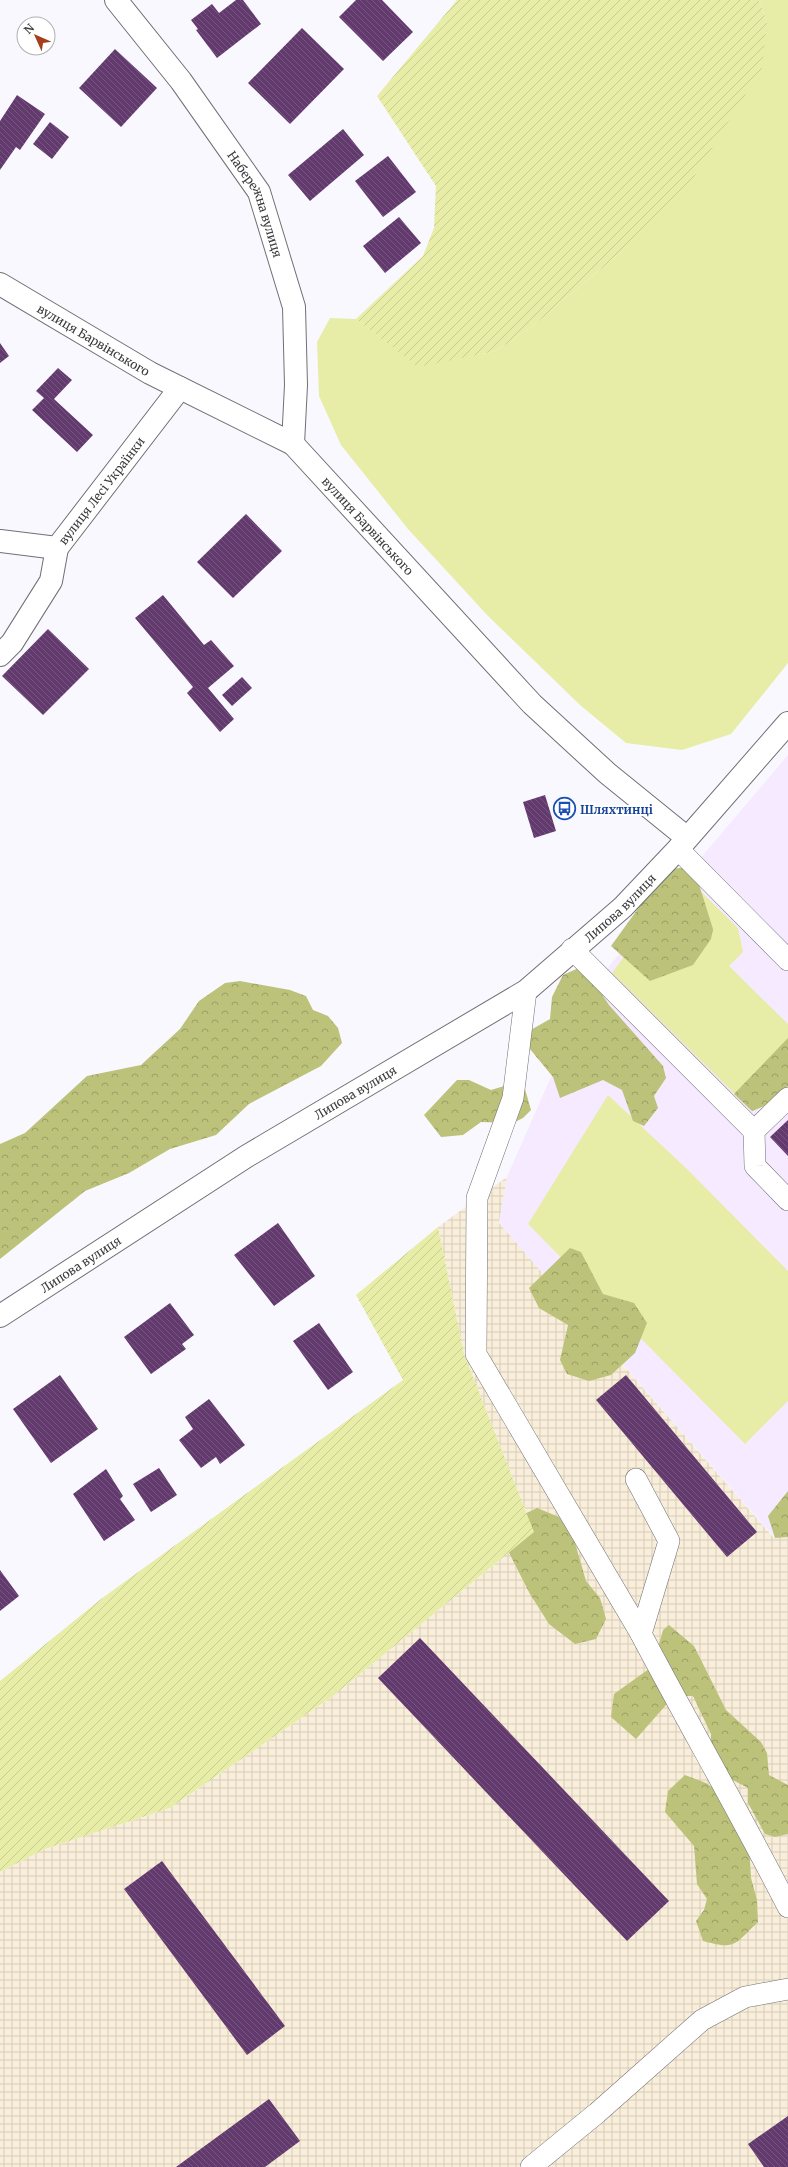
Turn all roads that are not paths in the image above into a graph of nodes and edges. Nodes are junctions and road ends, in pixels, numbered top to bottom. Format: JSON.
{"nodes":[{"id":1,"x":116,"y":0,"type":"edge"},
{"id":2,"x":0,"y":284,"type":"edge"},
{"id":3,"x":180,"y":388,"type":"junction"},
{"id":4,"x":293,"y":444,"type":"junction"},
{"id":5,"x":0,"y":541,"type":"edge"},
{"id":6,"x":57,"y":548,"type":"junction"},
{"id":7,"x":0,"y":655,"type":"edge"},
{"id":8,"x":788,"y":723,"type":"edge"},
{"id":9,"x":682,"y":843,"type":"junction"},
{"id":10,"x":572,"y":949,"type":"junction"},
{"id":11,"x":788,"y":960,"type":"edge"},
{"id":12,"x":526,"y":991,"type":"junction"},
{"id":13,"x":788,"y":1098,"type":"edge"},
{"id":14,"x":754,"y":1131,"type":"junction"},
{"id":15,"x":788,"y":1200,"type":"edge"},
{"id":16,"x":0,"y":1316,"type":"edge"},
{"id":17,"x":636,"y":1478,"type":"dead end"},
{"id":18,"x":641,"y":1634,"type":"junction"},
{"id":19,"x":788,"y":1907,"type":"edge"},
{"id":20,"x":788,"y":1989,"type":"edge"},
{"id":21,"x":530,"y":2167,"type":"edge"}],
"edges":[{"from":1,"to":4,"type":"street","name":"Набережна вулиця"},
{"from":2,"to":3,"type":"street","name":"вулиця Барвінського"},
{"from":3,"to":4,"type":"street","name":"вулиця Барвінського"},
{"from":3,"to":6,"type":"street","name":"вулиця Лесі Українки"},
{"from":4,"to":9,"type":"street","name":"вулиця Барвінського"},
{"from":5,"to":6,"type":"street","name":"вулиця Лесі Українки"},
{"from":6,"to":7,"type":"street"},
{"from":8,"to":9,"type":"street","name":"Липова вулиця"},
{"from":9,"to":10,"type":"street","name":"Липова вулиця"},
{"from":9,"to":11,"type":"lane"},
{"from":10,"to":12,"type":"street","name":"Липова вулиця"},
{"from":10,"to":14,"type":"lane"},
{"from":12,"to":16,"type":"street","name":"Липова вулиця"},
{"from":12,"to":18,"type":"lane"},
{"from":13,"to":14,"type":"lane"},
{"from":14,"to":15,"type":"lane"},
{"from":17,"to":18,"type":"lane"},
{"from":18,"to":19,"type":"lane"},
{"from":20,"to":21,"type":"lane"}]}
